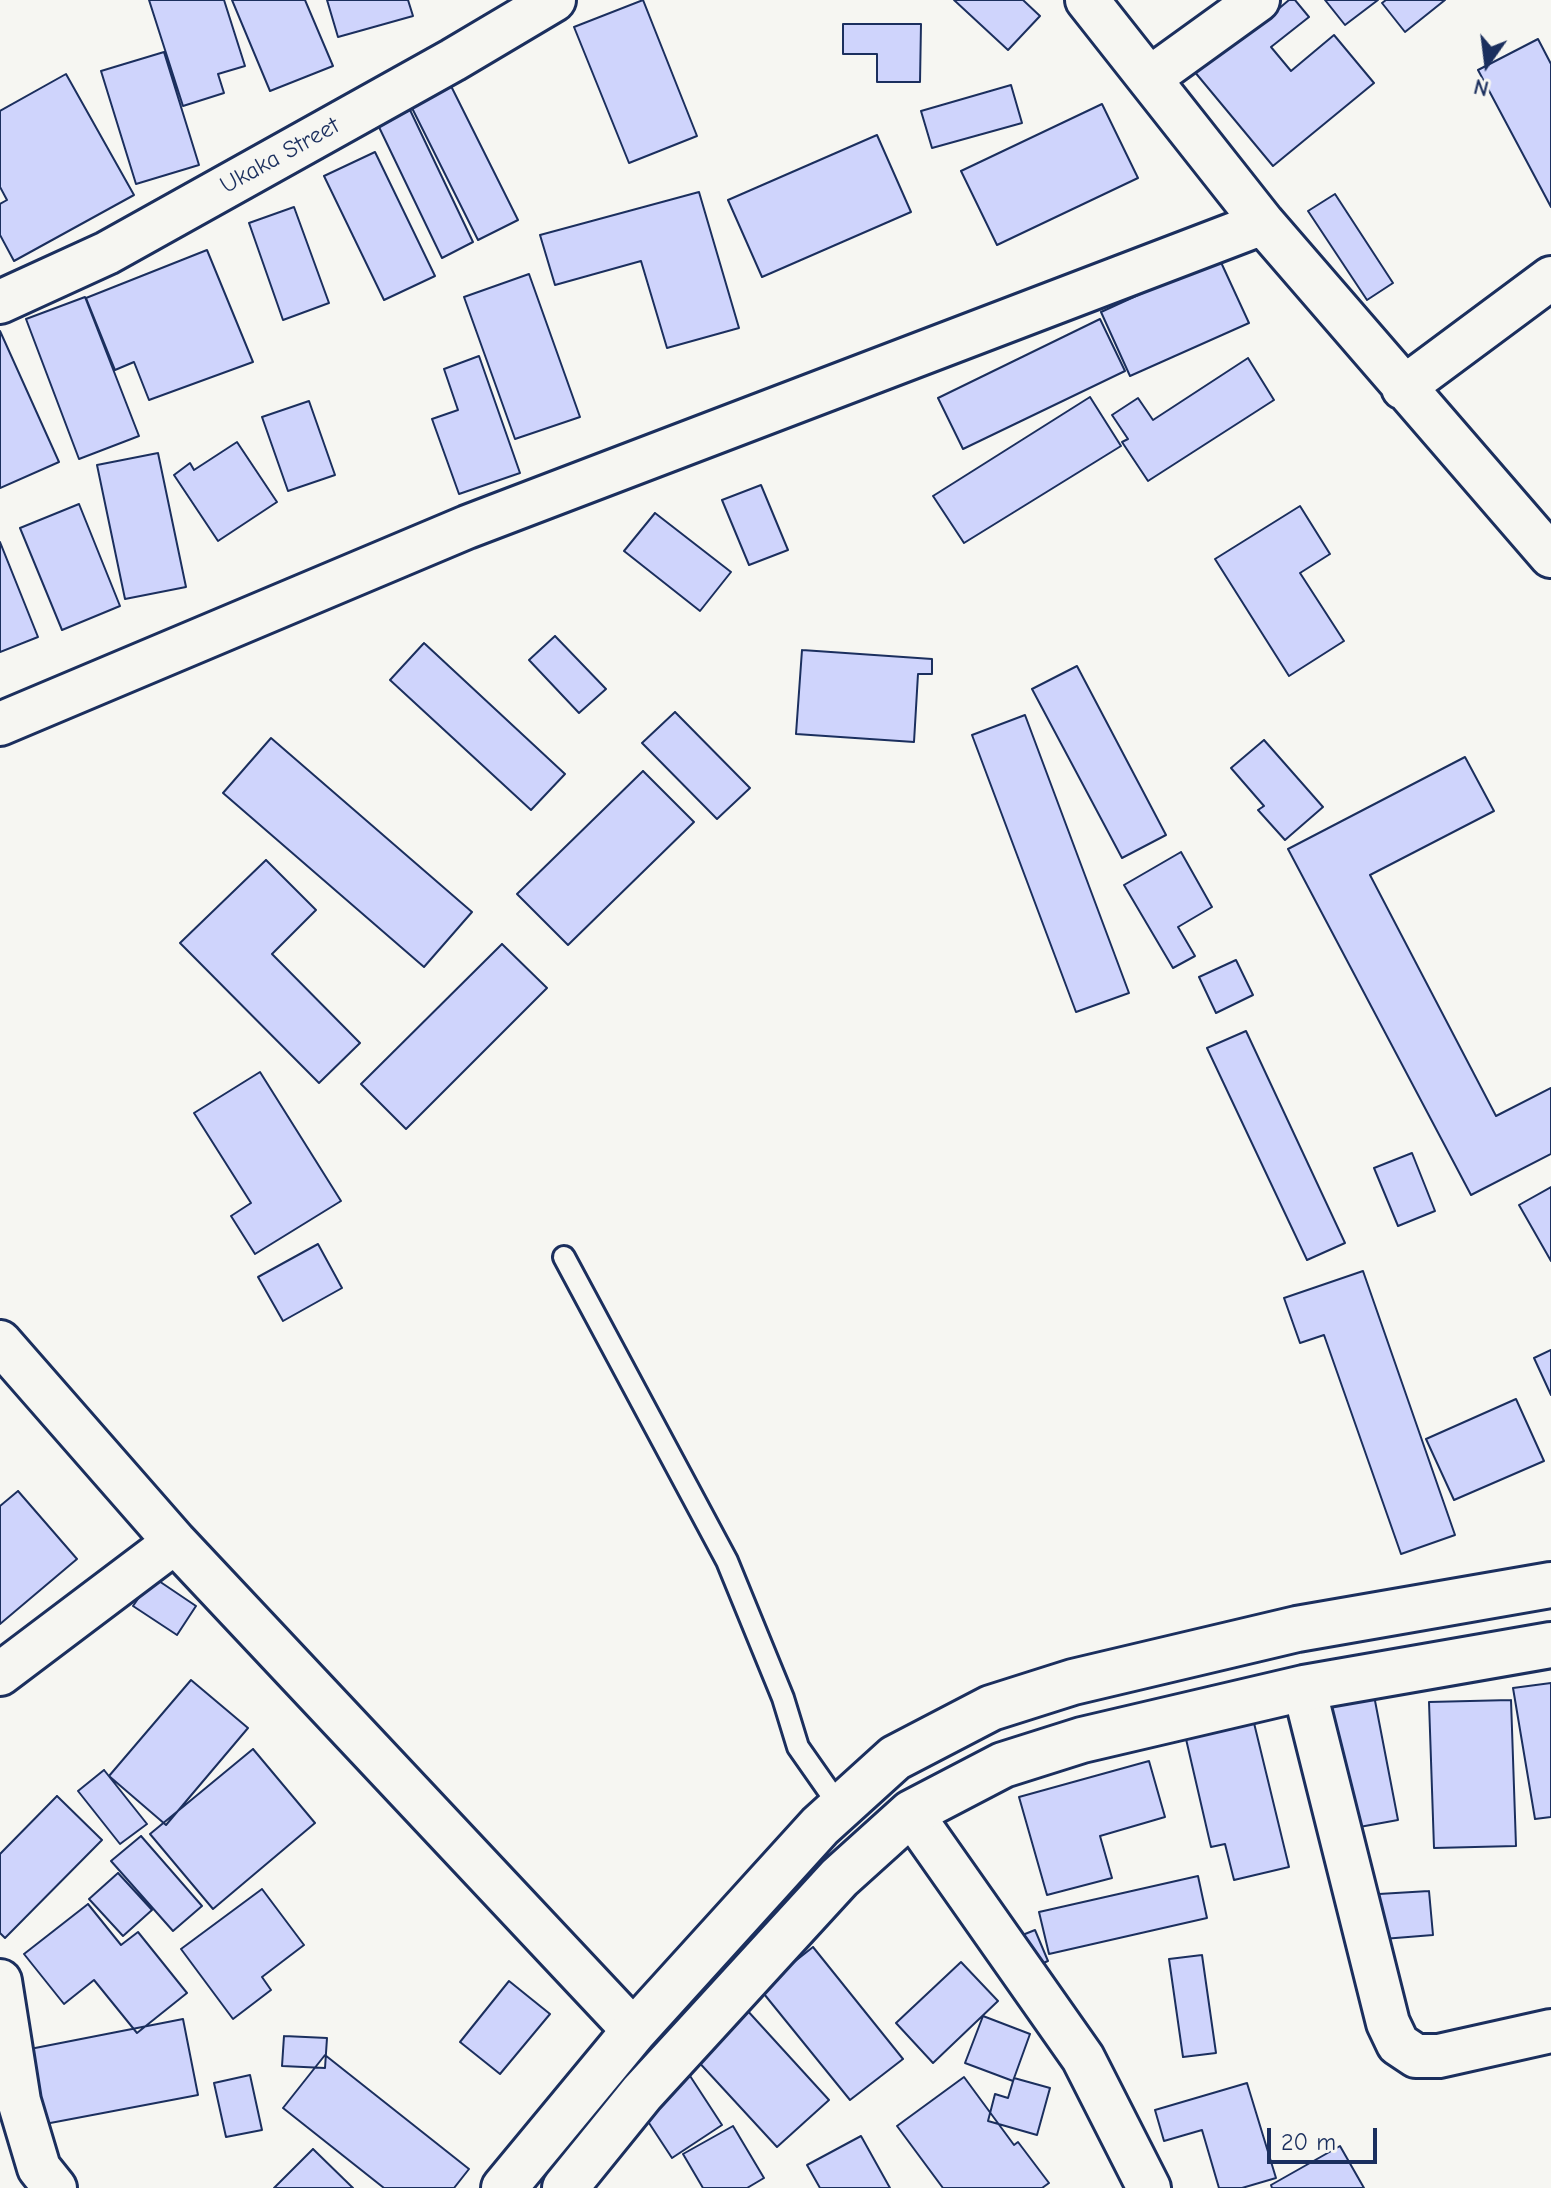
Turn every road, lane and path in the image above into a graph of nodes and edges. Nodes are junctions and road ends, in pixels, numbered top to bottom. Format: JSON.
{"nodes":[{"id":1,"x":554,"y":0,"type":"edge"},
{"id":2,"x":1087,"y":0,"type":"edge"},
{"id":3,"x":1258,"y":0,"type":"edge"},
{"id":4,"x":1150,"y":78,"type":"junction"},
{"id":5,"x":1263,"y":223,"type":"junction"},
{"id":6,"x":1551,"y":278,"type":"edge"},
{"id":7,"x":0,"y":302,"type":"edge"},
{"id":8,"x":1403,"y":388,"type":"junction"},
{"id":9,"x":1551,"y":556,"type":"edge"},
{"id":10,"x":0,"y":724,"type":"edge"},
{"id":11,"x":564,"y":1257,"type":"dead end"},
{"id":12,"x":0,"y":1342,"type":"edge"},
{"id":13,"x":175,"y":1542,"type":"junction"},
{"id":14,"x":1551,"y":1585,"type":"edge"},
{"id":15,"x":1551,"y":1645,"type":"edge"},
{"id":16,"x":0,"y":1674,"type":"edge"},
{"id":17,"x":1304,"y":1688,"type":"junction"},
{"id":18,"x":840,"y":1807,"type":"junction"},
{"id":19,"x":911,"y":1813,"type":"junction"},
{"id":20,"x":0,"y":1981,"type":"edge"},
{"id":21,"x":634,"y":2031,"type":"junction"},
{"id":22,"x":1551,"y":2031,"type":"edge"},
{"id":23,"x":1140,"y":2184,"type":"edge"},
{"id":24,"x":55,"y":2188,"type":"edge"},
{"id":25,"x":504,"y":2188,"type":"edge"},
{"id":26,"x":565,"y":2188,"type":"edge"}],
"edges":[{"from":1,"to":7,"type":"street","name":"Ukaka Street"},
{"from":2,"to":4,"type":"street"},
{"from":3,"to":4,"type":"street"},
{"from":4,"to":5,"type":"street"},
{"from":5,"to":8,"type":"street"},
{"from":5,"to":10,"type":"street"},
{"from":6,"to":8,"type":"street"},
{"from":8,"to":9,"type":"street"},
{"from":11,"to":18,"type":"lane"},
{"from":12,"to":13,"type":"street"},
{"from":13,"to":16,"type":"street"},
{"from":13,"to":21,"type":"street"},
{"from":14,"to":18,"type":"main road"},
{"from":15,"to":17,"type":"main road"},
{"from":17,"to":19,"type":"main road"},
{"from":17,"to":22,"type":"street"},
{"from":18,"to":21,"type":"main road"},
{"from":19,"to":23,"type":"street"},
{"from":19,"to":26,"type":"main road"},
{"from":20,"to":24,"type":"street"},
{"from":21,"to":25,"type":"main road"}]}
